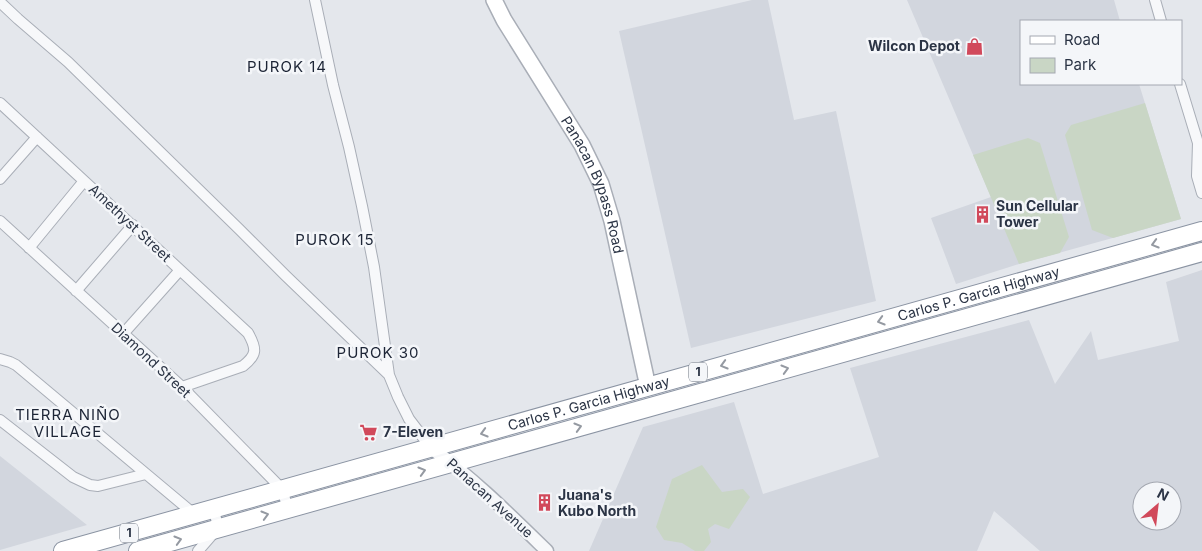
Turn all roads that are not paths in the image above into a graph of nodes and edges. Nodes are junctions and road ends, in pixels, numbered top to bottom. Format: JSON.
{"nodes":[{"id":1,"x":315,"y":0,"type":"edge"},
{"id":2,"x":494,"y":0,"type":"edge"},
{"id":3,"x":1155,"y":0,"type":"edge"},
{"id":4,"x":0,"y":2,"type":"edge"},
{"id":5,"x":1161,"y":20,"type":"edge"},
{"id":6,"x":1180,"y":85,"type":"edge"},
{"id":7,"x":0,"y":103,"type":"edge"},
{"id":8,"x":36,"y":137,"type":"junction"},
{"id":9,"x":1200,"y":146,"type":"edge"},
{"id":10,"x":0,"y":180,"type":"edge"},
{"id":11,"x":84,"y":181,"type":"junction"},
{"id":12,"x":1202,"y":191,"type":"edge"},
{"id":13,"x":0,"y":222,"type":"edge"},
{"id":14,"x":133,"y":225,"type":"junction"},
{"id":15,"x":1202,"y":231,"type":"edge"},
{"id":16,"x":29,"y":248,"type":"junction"},
{"id":17,"x":1202,"y":252,"type":"edge"},
{"id":18,"x":180,"y":270,"type":"junction"},
{"id":19,"x":76,"y":291,"type":"junction"},
{"id":20,"x":123,"y":334,"type":"junction"},
{"id":21,"x":749,"y":358,"type":"junction"},
{"id":22,"x":0,"y":359,"type":"edge"},
{"id":23,"x":389,"y":375,"type":"junction"},
{"id":24,"x":753,"y":378,"type":"junction"},
{"id":25,"x":648,"y":386,"type":"junction"},
{"id":26,"x":182,"y":387,"type":"junction"},
{"id":27,"x":545,"y":415,"type":"junction"},
{"id":28,"x":0,"y":420,"type":"edge"},
{"id":29,"x":551,"y":435,"type":"junction"},
{"id":30,"x":431,"y":448,"type":"junction"},
{"id":31,"x":451,"y":463,"type":"junction"},
{"id":32,"x":146,"y":474,"type":"junction"},
{"id":33,"x":282,"y":490,"type":"junction"},
{"id":34,"x":214,"y":509,"type":"junction"},
{"id":35,"x":288,"y":509,"type":"junction"},
{"id":36,"x":194,"y":514,"type":"junction"},
{"id":37,"x":218,"y":528,"type":"junction"},
{"id":38,"x":63,"y":551,"type":"edge"},
{"id":39,"x":138,"y":551,"type":"edge"},
{"id":40,"x":198,"y":551,"type":"edge"},
{"id":41,"x":547,"y":551,"type":"edge"}],
"edges":[{"from":1,"to":23,"type":"street"},
{"from":2,"to":25,"type":"main road","name":"Panacan Bypass Road"},
{"from":3,"to":5,"type":"street"},
{"from":4,"to":23,"type":"street"},
{"from":6,"to":9,"type":"street"},
{"from":7,"to":8,"type":"street","name":"Amethyst Street"},
{"from":8,"to":10,"type":"street"},
{"from":8,"to":11,"type":"street","name":"Amethyst Street"},
{"from":9,"to":12,"type":"street"},
{"from":11,"to":14,"type":"street","name":"Amethyst Street"},
{"from":11,"to":16,"type":"street"},
{"from":13,"to":16,"type":"street","name":"Diamond Street"},
{"from":14,"to":18,"type":"street","name":"Amethyst Street"},
{"from":14,"to":19,"type":"street"},
{"from":15,"to":21,"type":"highway","name":"Carlos P. Garcia Highway","number":"1","one_way":true},
{"from":16,"to":19,"type":"street","name":"Diamond Street"},
{"from":24,"to":17,"type":"highway","name":"Carlos P. Garcia Highway","number":"1","one_way":true},
{"from":18,"to":20,"type":"street"},
{"from":18,"to":26,"type":"street","name":"Amethyst Street"},
{"from":19,"to":20,"type":"street","name":"Diamond Street"},
{"from":20,"to":26,"type":"street","name":"Diamond Street"},
{"from":21,"to":24,"type":"highway"},
{"from":21,"to":25,"type":"highway","name":"Carlos P. Garcia Highway","number":"1","one_way":true},
{"from":22,"to":32,"type":"street"},
{"from":23,"to":30,"type":"street"},
{"from":29,"to":24,"type":"highway","name":"Carlos P. Garcia Highway","number":"1","one_way":true},
{"from":25,"to":27,"type":"highway","name":"Carlos P. Garcia Highway","number":"1"},
{"from":26,"to":33,"type":"street","name":"Diamond Street"},
{"from":27,"to":29,"type":"highway"},
{"from":27,"to":30,"type":"highway","name":"Carlos P. Garcia Highway","number":"1","one_way":true},
{"from":28,"to":32,"type":"street"},
{"from":29,"to":31,"type":"highway","name":"Carlos P. Garcia Highway","number":"1"},
{"from":30,"to":31,"type":"street","name":"Panacan Avenue"},
{"from":30,"to":33,"type":"highway","name":"Carlos P. Garcia Highway","number":"1"},
{"from":35,"to":31,"type":"highway","name":"Carlos P. Garcia Highway","number":"1","one_way":true},
{"from":31,"to":41,"type":"street","name":"Panacan Avenue"},
{"from":32,"to":36,"type":"street"},
{"from":33,"to":34,"type":"highway","name":"Carlos P. Garcia Highway","number":"1"},
{"from":33,"to":35,"type":"street","name":"Diamond Street"},
{"from":34,"to":36,"type":"highway","name":"Carlos P. Garcia Highway","number":"1"},
{"from":34,"to":37,"type":"street"},
{"from":37,"to":35,"type":"highway","name":"Carlos P. Garcia Highway","number":"1","one_way":true},
{"from":36,"to":38,"type":"highway","name":"Carlos P. Garcia Highway","number":"1"},
{"from":39,"to":37,"type":"highway","name":"Carlos P. Garcia Highway","number":"1","one_way":true},
{"from":37,"to":40,"type":"street"}]}
